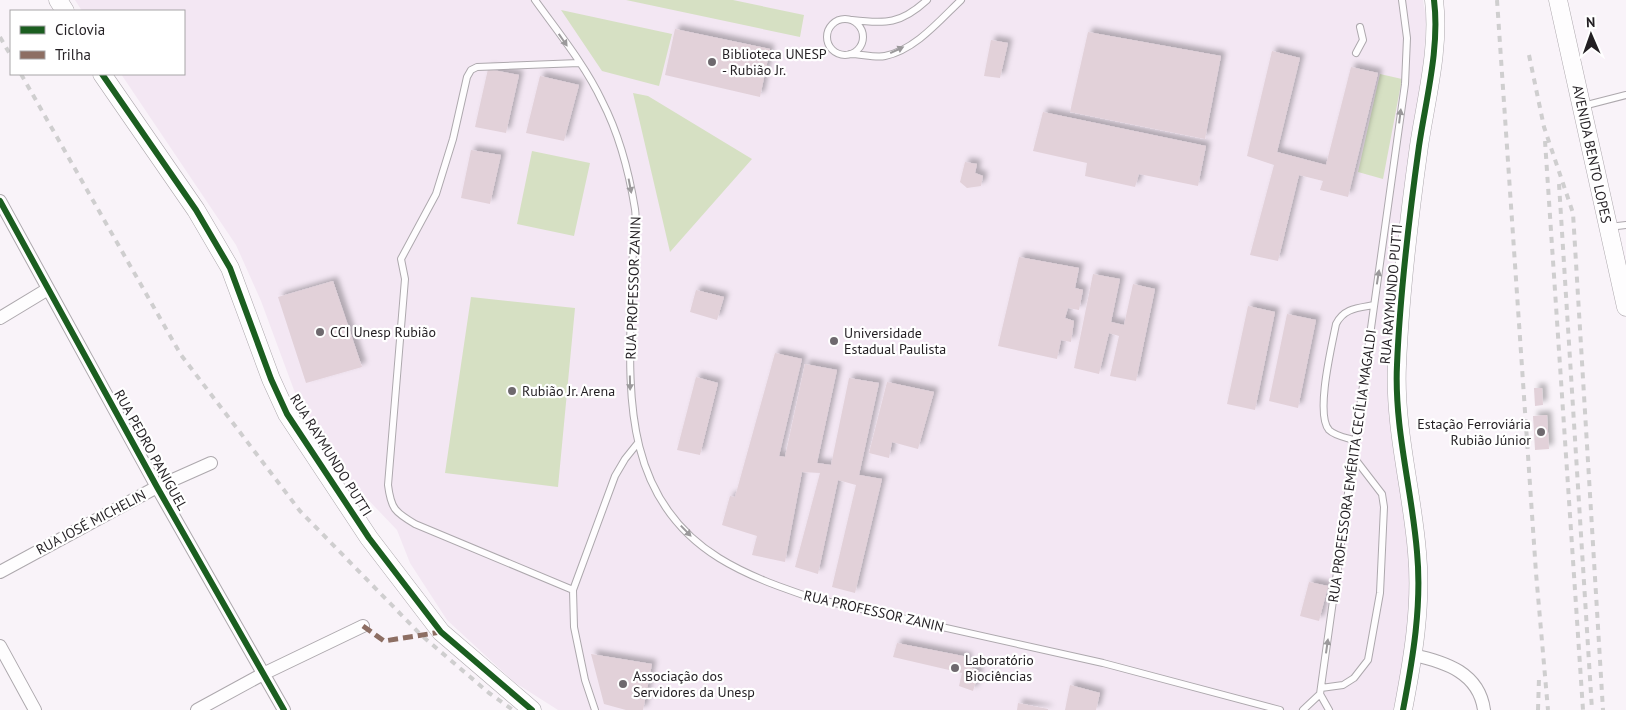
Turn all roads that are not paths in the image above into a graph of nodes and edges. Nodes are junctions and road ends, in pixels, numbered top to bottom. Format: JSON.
{"nodes":[{"id":1,"x":535,"y":0,"type":"edge"},
{"id":2,"x":927,"y":0,"type":"edge"},
{"id":3,"x":961,"y":0,"type":"edge"},
{"id":4,"x":1402,"y":0,"type":"edge"},
{"id":5,"x":1434,"y":0,"type":"edge"},
{"id":6,"x":1558,"y":0,"type":"edge"},
{"id":7,"x":847,"y":19,"type":"junction"},
{"id":8,"x":1360,"y":27,"type":"dead end"},
{"id":9,"x":1356,"y":53,"type":"dead end"},
{"id":10,"x":850,"y":54,"type":"junction"},
{"id":11,"x":579,"y":63,"type":"junction"},
{"id":12,"x":103,"y":75,"type":"edge"},
{"id":13,"x":1626,"y":95,"type":"edge"},
{"id":14,"x":1582,"y":106,"type":"junction"},
{"id":15,"x":0,"y":201,"type":"edge"},
{"id":16,"x":1626,"y":226,"type":"edge"},
{"id":17,"x":1608,"y":227,"type":"junction"},
{"id":18,"x":48,"y":289,"type":"junction"},
{"id":19,"x":1374,"y":305,"type":"junction"},
{"id":20,"x":1626,"y":307,"type":"edge"},
{"id":21,"x":0,"y":318,"type":"edge"},
{"id":22,"x":1354,"y":440,"type":"junction"},
{"id":23,"x":637,"y":444,"type":"junction"},
{"id":24,"x":1352,"y":455,"type":"junction"},
{"id":25,"x":211,"y":463,"type":"dead end"},
{"id":26,"x":157,"y":487,"type":"junction"},
{"id":27,"x":0,"y":572,"type":"edge"},
{"id":28,"x":572,"y":590,"type":"junction"},
{"id":29,"x":363,"y":626,"type":"dead end"},
{"id":30,"x":0,"y":646,"type":"edge"},
{"id":31,"x":1413,"y":655,"type":"junction"},
{"id":32,"x":262,"y":674,"type":"junction"},
{"id":33,"x":1320,"y":691,"type":"junction"},
{"id":34,"x":35,"y":710,"type":"edge"},
{"id":35,"x":197,"y":710,"type":"edge"},
{"id":36,"x":284,"y":710,"type":"edge"},
{"id":37,"x":532,"y":710,"type":"edge"},
{"id":38,"x":595,"y":710,"type":"edge"},
{"id":39,"x":1280,"y":710,"type":"edge"},
{"id":40,"x":1303,"y":710,"type":"edge"},
{"id":41,"x":1329,"y":710,"type":"edge"},
{"id":42,"x":1403,"y":710,"type":"edge"},
{"id":43,"x":1484,"y":710,"type":"edge"}],
"edges":[{"from":1,"to":11,"type":"lane","name":"RUA PROFESSOR ZANIN","one_way":true},
{"from":2,"to":7,"type":"lane"},
{"from":10,"to":3,"type":"lane","one_way":true},
{"from":19,"to":4,"type":"lane","name":"RUA PROFESSORA EMÉRITA CECÍLIA MAGALDI","one_way":true},
{"from":5,"to":31,"type":"street","name":"RUA RAYMUNDO PUTTI"},
{"from":6,"to":14,"type":"street","name":"AVENIDA BENTO LOPES"},
{"from":7,"to":10,"type":"lane"},
{"from":7,"to":10,"type":"lane"},
{"from":8,"to":9,"type":"lane"},
{"from":11,"to":23,"type":"lane","name":"RUA PROFESSOR ZANIN","one_way":true},
{"from":11,"to":28,"type":"lane"},
{"from":12,"to":37,"type":"street","name":"RUA RAYMUNDO PUTTI"},
{"from":13,"to":14,"type":"lane"},
{"from":14,"to":17,"type":"street","name":"AVENIDA BENTO LOPES"},
{"from":15,"to":18,"type":"street","name":"RUA PEDRO PANIGUEL"},
{"from":16,"to":17,"type":"lane"},
{"from":17,"to":20,"type":"street","name":"AVENIDA BENTO LOPES"},
{"from":18,"to":21,"type":"street"},
{"from":18,"to":26,"type":"street","name":"RUA PEDRO PANIGUEL"},
{"from":19,"to":22,"type":"lane","name":"RUA PROFESSORA EMÉRITA CECÍLIA MAGALDI"},
{"from":19,"to":22,"type":"lane"},
{"from":22,"to":24,"type":"lane","name":"RUA PROFESSORA EMÉRITA CECÍLIA MAGALDI"},
{"from":23,"to":28,"type":"lane"},
{"from":23,"to":39,"type":"lane","name":"RUA PROFESSOR ZANIN","one_way":true},
{"from":33,"to":24,"type":"lane","name":"RUA PROFESSORA EMÉRITA CECÍLIA MAGALDI","one_way":true},
{"from":24,"to":33,"type":"lane"},
{"from":25,"to":26,"type":"street","name":"RUA JOSÉ MICHELIN"},
{"from":26,"to":27,"type":"street","name":"RUA JOSÉ MICHELIN"},
{"from":26,"to":32,"type":"street","name":"RUA PEDRO PANIGUEL"},
{"from":28,"to":38,"type":"lane"},
{"from":29,"to":32,"type":"street"},
{"from":30,"to":34,"type":"street"},
{"from":31,"to":42,"type":"street","name":"RUA RAYMUNDO PUTTI"},
{"from":31,"to":43,"type":"street"},
{"from":32,"to":35,"type":"street"},
{"from":32,"to":36,"type":"street","name":"RUA PEDRO PANIGUEL"},
{"from":33,"to":40,"type":"lane"},
{"from":33,"to":41,"type":"lane"}]}
